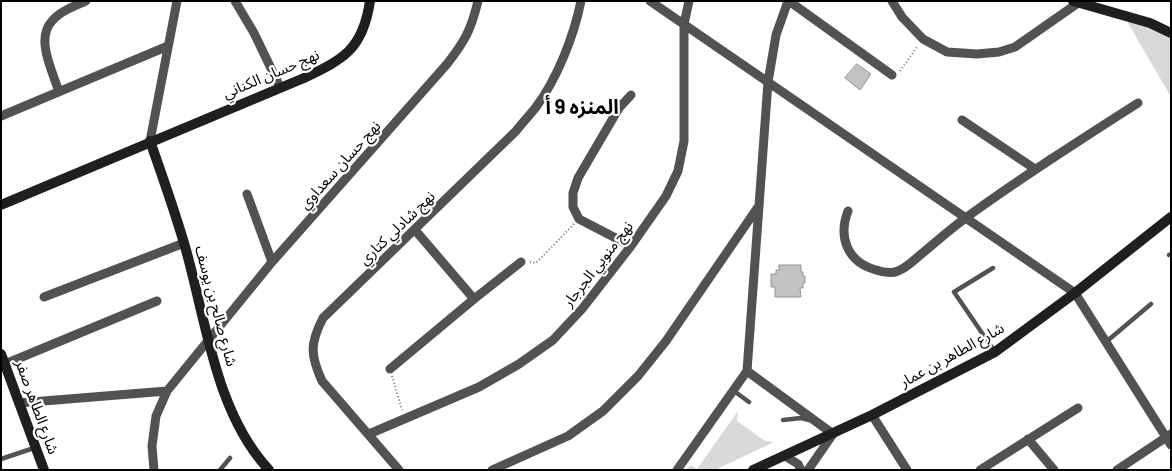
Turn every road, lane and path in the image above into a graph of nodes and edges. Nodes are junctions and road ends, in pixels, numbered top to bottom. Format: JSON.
{"nodes":[{"id":1,"x":86,"y":1,"type":"edge"},
{"id":2,"x":177,"y":1,"type":"edge"},
{"id":3,"x":235,"y":1,"type":"edge"},
{"id":4,"x":370,"y":1,"type":"edge"},
{"id":5,"x":478,"y":1,"type":"edge"},
{"id":6,"x":581,"y":1,"type":"edge"},
{"id":7,"x":650,"y":1,"type":"edge"},
{"id":8,"x":689,"y":1,"type":"edge"},
{"id":9,"x":789,"y":1,"type":"edge"},
{"id":10,"x":892,"y":1,"type":"edge"},
{"id":11,"x":1076,"y":2,"type":"edge"},
{"id":12,"x":684,"y":24,"type":"junction"},
{"id":13,"x":1171,"y":33,"type":"edge"},
{"id":14,"x":923,"y":38,"type":"junction"},
{"id":15,"x":168,"y":46,"type":"junction"},
{"id":16,"x":892,"y":75,"type":"joint"},
{"id":17,"x":768,"y":82,"type":"junction"},
{"id":18,"x":280,"y":87,"type":"junction"},
{"id":19,"x":59,"y":92,"type":"junction"},
{"id":20,"x":631,"y":94,"type":"dead end"},
{"id":21,"x":1138,"y":103,"type":"dead end"},
{"id":22,"x":1,"y":116,"type":"edge"},
{"id":23,"x":962,"y":120,"type":"dead end"},
{"id":24,"x":150,"y":142,"type":"junction"},
{"id":25,"x":1035,"y":169,"type":"junction"},
{"id":26,"x":247,"y":194,"type":"dead end"},
{"id":27,"x":1,"y":205,"type":"edge"},
{"id":28,"x":759,"y":206,"type":"junction"},
{"id":29,"x":848,"y":211,"type":"dead end"},
{"id":30,"x":1171,"y":217,"type":"edge"},
{"id":31,"x":579,"y":219,"type":"junction"},
{"id":32,"x":965,"y":219,"type":"junction"},
{"id":33,"x":415,"y":230,"type":"junction"},
{"id":34,"x":184,"y":243,"type":"junction"},
{"id":35,"x":631,"y":246,"type":"junction"},
{"id":36,"x":272,"y":262,"type":"junction"},
{"id":37,"x":521,"y":262,"type":"joint"},
{"id":38,"x":993,"y":268,"type":"dead end"},
{"id":39,"x":1075,"y":293,"type":"junction"},
{"id":40,"x":44,"y":297,"type":"dead end"},
{"id":41,"x":474,"y":298,"type":"junction"},
{"id":42,"x":157,"y":301,"type":"dead end"},
{"id":43,"x":1152,"y":304,"type":"dead end"},
{"id":44,"x":209,"y":340,"type":"junction"},
{"id":45,"x":1106,"y":342,"type":"junction"},
{"id":46,"x":995,"y":352,"type":"junction"},
{"id":47,"x":3,"y":359,"type":"edge"},
{"id":48,"x":390,"y":369,"type":"joint"},
{"id":49,"x":748,"y":371,"type":"junction"},
{"id":50,"x":167,"y":390,"type":"junction"},
{"id":51,"x":734,"y":392,"type":"junction"},
{"id":52,"x":749,"y":402,"type":"dead end"},
{"id":53,"x":20,"y":403,"type":"junction"},
{"id":54,"x":1078,"y":408,"type":"dead end"},
{"id":55,"x":872,"y":416,"type":"junction"},
{"id":56,"x":404,"y":420,"type":"junction"},
{"id":57,"x":783,"y":420,"type":"dead end"},
{"id":58,"x":815,"y":422,"type":"junction"},
{"id":59,"x":369,"y":434,"type":"junction"},
{"id":60,"x":832,"y":434,"type":"junction"},
{"id":61,"x":1028,"y":439,"type":"junction"},
{"id":62,"x":1169,"y":439,"type":"edge"},
{"id":63,"x":36,"y":448,"type":"junction"},
{"id":64,"x":785,"y":456,"type":"junction"},
{"id":65,"x":230,"y":458,"type":"dead end"},
{"id":66,"x":1,"y":459,"type":"edge"},
{"id":67,"x":44,"y":470,"type":"edge"},
{"id":68,"x":154,"y":470,"type":"edge"},
{"id":69,"x":220,"y":470,"type":"edge"},
{"id":70,"x":268,"y":470,"type":"edge"},
{"id":71,"x":399,"y":470,"type":"edge"},
{"id":72,"x":492,"y":470,"type":"edge"},
{"id":73,"x":677,"y":470,"type":"edge"},
{"id":74,"x":752,"y":470,"type":"edge"},
{"id":75,"x":801,"y":470,"type":"edge"},
{"id":76,"x":808,"y":470,"type":"edge"},
{"id":77,"x":907,"y":470,"type":"edge"},
{"id":78,"x":980,"y":470,"type":"edge"},
{"id":79,"x":1054,"y":470,"type":"edge"},
{"id":80,"x":1117,"y":470,"type":"edge"}],
"edges":[{"from":1,"to":19,"type":"street"},
{"from":2,"to":15,"type":"street"},
{"from":3,"to":18,"type":"street"},
{"from":4,"to":18,"type":"street","name":"نهج حسان الكناني"},
{"from":5,"to":36,"type":"street","name":"نهج حسان سعداوي"},
{"from":6,"to":33,"type":"street","name":"نهج شادلي كتاري"},
{"from":7,"to":12,"type":"street"},
{"from":8,"to":12,"type":"street","name":"نهج منوبي الجرجار"},
{"from":9,"to":16,"type":"street"},
{"from":9,"to":17,"type":"street"},
{"from":10,"to":14,"type":"street"},
{"from":11,"to":13,"type":"street"},
{"from":11,"to":14,"type":"street"},
{"from":12,"to":17,"type":"street"},
{"from":12,"to":35,"type":"street","name":"نهج منوبي الجرجار"},
{"from":14,"to":16,"type":"path"},
{"from":15,"to":19,"type":"street"},
{"from":15,"to":24,"type":"street"},
{"from":17,"to":28,"type":"street"},
{"from":17,"to":32,"type":"street"},
{"from":18,"to":24,"type":"street","name":"نهج حسان الكناني"},
{"from":19,"to":22,"type":"street"},
{"from":20,"to":31,"type":"street"},
{"from":21,"to":25,"type":"street"},
{"from":23,"to":25,"type":"street"},
{"from":24,"to":27,"type":"street","name":"نهج حسان الكناني"},
{"from":24,"to":34,"type":"street","name":"شارع صالح بن يوسف"},
{"from":25,"to":32,"type":"street"},
{"from":26,"to":36,"type":"street"},
{"from":28,"to":49,"type":"street"},
{"from":28,"to":72,"type":"street"},
{"from":29,"to":32,"type":"street"},
{"from":30,"to":39,"type":"street","name":"شارع الطاهر بن عمار"},
{"from":31,"to":35,"type":"street"},
{"from":31,"to":37,"type":"path"},
{"from":32,"to":39,"type":"street"},
{"from":33,"to":41,"type":"street"},
{"from":33,"to":59,"type":"street","name":"نهج شادلي كتاري"},
{"from":34,"to":40,"type":"street"},
{"from":34,"to":44,"type":"street","name":"شارع صالح بن يوسف"},
{"from":35,"to":56,"type":"street","name":"نهج منوبي الجرجار"},
{"from":36,"to":44,"type":"street","name":"نهج حسان سعداوي"},
{"from":37,"to":41,"type":"street"},
{"from":38,"to":46,"type":"lane"},
{"from":39,"to":45,"type":"street"},
{"from":39,"to":46,"type":"street","name":"شارع الطاهر بن عمار"},
{"from":41,"to":48,"type":"street"},
{"from":42,"to":47,"type":"street"},
{"from":43,"to":45,"type":"lane"},
{"from":44,"to":50,"type":"street","name":"نهج حسان سعداوي"},
{"from":44,"to":70,"type":"street","name":"شارع صالح بن يوسف"},
{"from":45,"to":62,"type":"street"},
{"from":46,"to":55,"type":"street","name":"شارع الطاهر بن عمار"},
{"from":47,"to":53,"type":"street","name":"شارع الطاهر صفر"},
{"from":48,"to":56,"type":"path"},
{"from":49,"to":51,"type":"street"},
{"from":49,"to":58,"type":"street"},
{"from":50,"to":53,"type":"street"},
{"from":50,"to":68,"type":"street","name":"نهج حسان سعداوي"},
{"from":51,"to":52,"type":"lane"},
{"from":51,"to":73,"type":"street"},
{"from":53,"to":63,"type":"street","name":"شارع الطاهر صفر"},
{"from":54,"to":61,"type":"street"},
{"from":55,"to":60,"type":"street","name":"شارع الطاهر بن عمار"},
{"from":55,"to":77,"type":"street"},
{"from":56,"to":59,"type":"street","name":"نهج منوبي الجرجار"},
{"from":57,"to":58,"type":"lane"},
{"from":58,"to":60,"type":"street"},
{"from":59,"to":71,"type":"street","name":"نهج شادلي كتاري"},
{"from":60,"to":64,"type":"street","name":"شارع الطاهر بن عمار"},
{"from":60,"to":76,"type":"street"},
{"from":61,"to":78,"type":"street"},
{"from":61,"to":79,"type":"street"},
{"from":62,"to":80,"type":"street"},
{"from":63,"to":66,"type":"lane"},
{"from":63,"to":67,"type":"street","name":"شارع الطاهر صفر"},
{"from":64,"to":74,"type":"street","name":"شارع الطاهر بن عمار"},
{"from":64,"to":75,"type":"street"},
{"from":65,"to":69,"type":"lane"}]}
